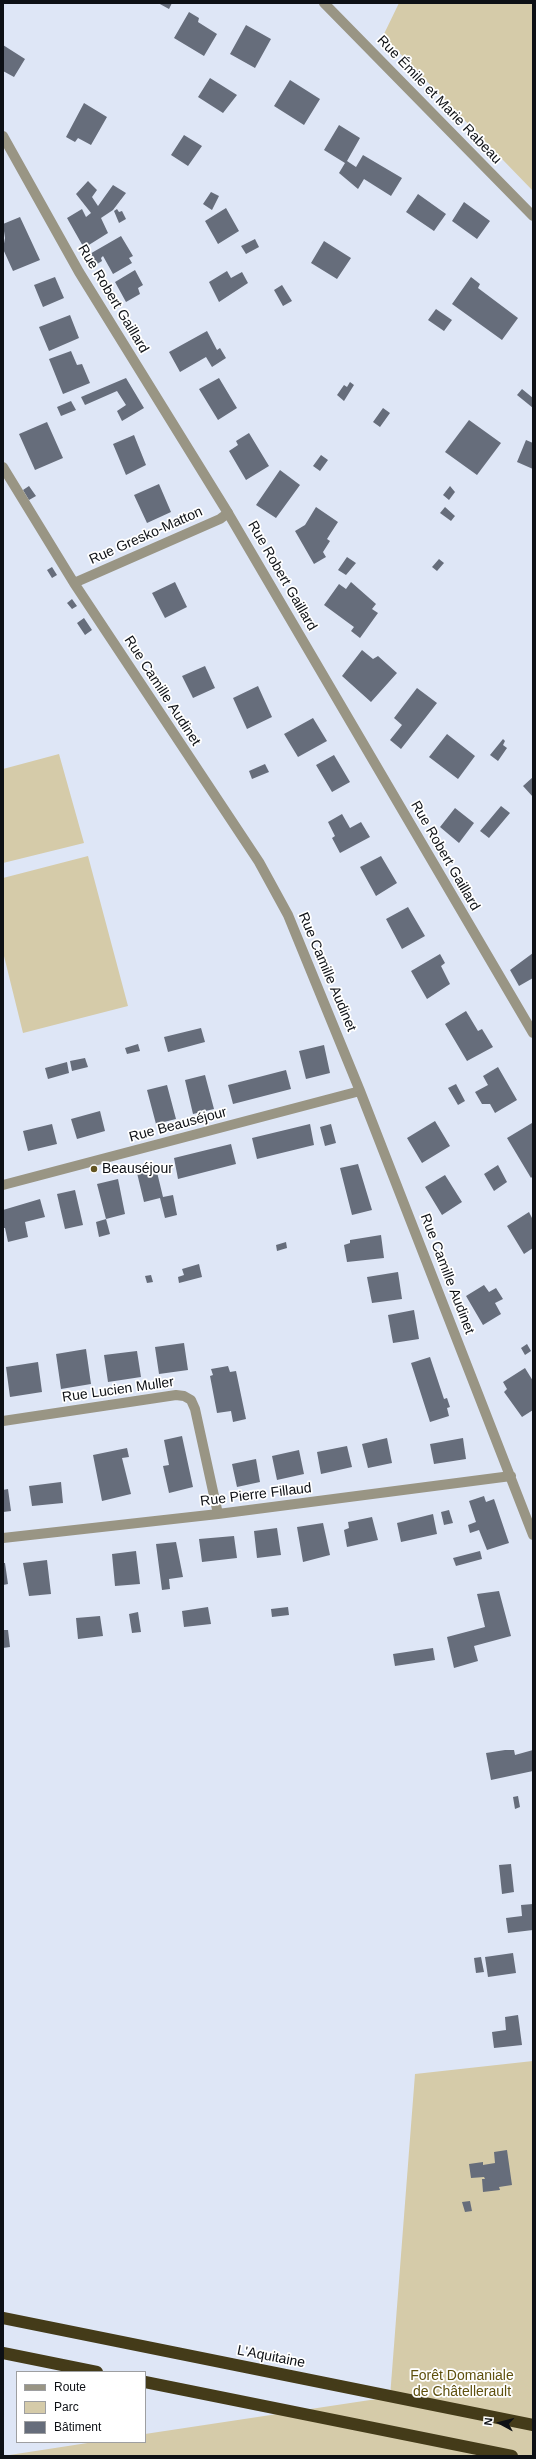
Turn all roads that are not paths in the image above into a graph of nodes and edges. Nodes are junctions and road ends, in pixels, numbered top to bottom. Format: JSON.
{"nodes":[{"id":1,"x":324,"y":3,"type":"edge"},
{"id":2,"x":3,"y":136,"type":"edge"},
{"id":3,"x":533,"y":216,"type":"edge"},
{"id":4,"x":3,"y":467,"type":"edge"},
{"id":5,"x":228,"y":513,"type":"junction"},
{"id":6,"x":74,"y":583,"type":"junction"},
{"id":7,"x":533,"y":1033,"type":"edge"},
{"id":8,"x":360,"y":1091,"type":"junction"},
{"id":9,"x":3,"y":1185,"type":"edge"},
{"id":10,"x":3,"y":1421,"type":"edge"},
{"id":11,"x":511,"y":1476,"type":"junction"},
{"id":12,"x":218,"y":1514,"type":"junction"},
{"id":13,"x":533,"y":1535,"type":"edge"},
{"id":14,"x":3,"y":1538,"type":"edge"},
{"id":15,"x":3,"y":2318,"type":"edge"},
{"id":16,"x":3,"y":2353,"type":"edge"},
{"id":17,"x":92,"y":2371,"type":"edge"},
{"id":18,"x":146,"y":2382,"type":"edge"},
{"id":19,"x":533,"y":2425,"type":"edge"},
{"id":20,"x":512,"y":2456,"type":"edge"}],
"edges":[{"from":1,"to":3,"type":"street","name":"Rue Émile et Marie Rabeau"},
{"from":2,"to":5,"type":"street","name":"Rue Robert Gaillard"},
{"from":4,"to":6,"type":"street","name":"Rue Camille Audinet"},
{"from":5,"to":6,"type":"street","name":"Rue Gresko-Matton"},
{"from":5,"to":7,"type":"street","name":"Rue Robert Gaillard"},
{"from":6,"to":8,"type":"street","name":"Rue Camille Audinet"},
{"from":8,"to":9,"type":"street","name":"Rue Beauséjour"},
{"from":8,"to":11,"type":"street","name":"Rue Camille Audinet"},
{"from":10,"to":12,"type":"street","name":"Rue Lucien Muller"},
{"from":11,"to":12,"type":"street","name":"Rue Pierre Fillaud"},
{"from":11,"to":13,"type":"street","name":"Rue Camille Audinet"},
{"from":12,"to":14,"type":"street","name":"Rue Pierre Fillaud"},
{"from":15,"to":19,"type":"highway","name":"L'Aquitaine"},
{"from":16,"to":17,"type":"highway"},
{"from":18,"to":20,"type":"highway"}]}
